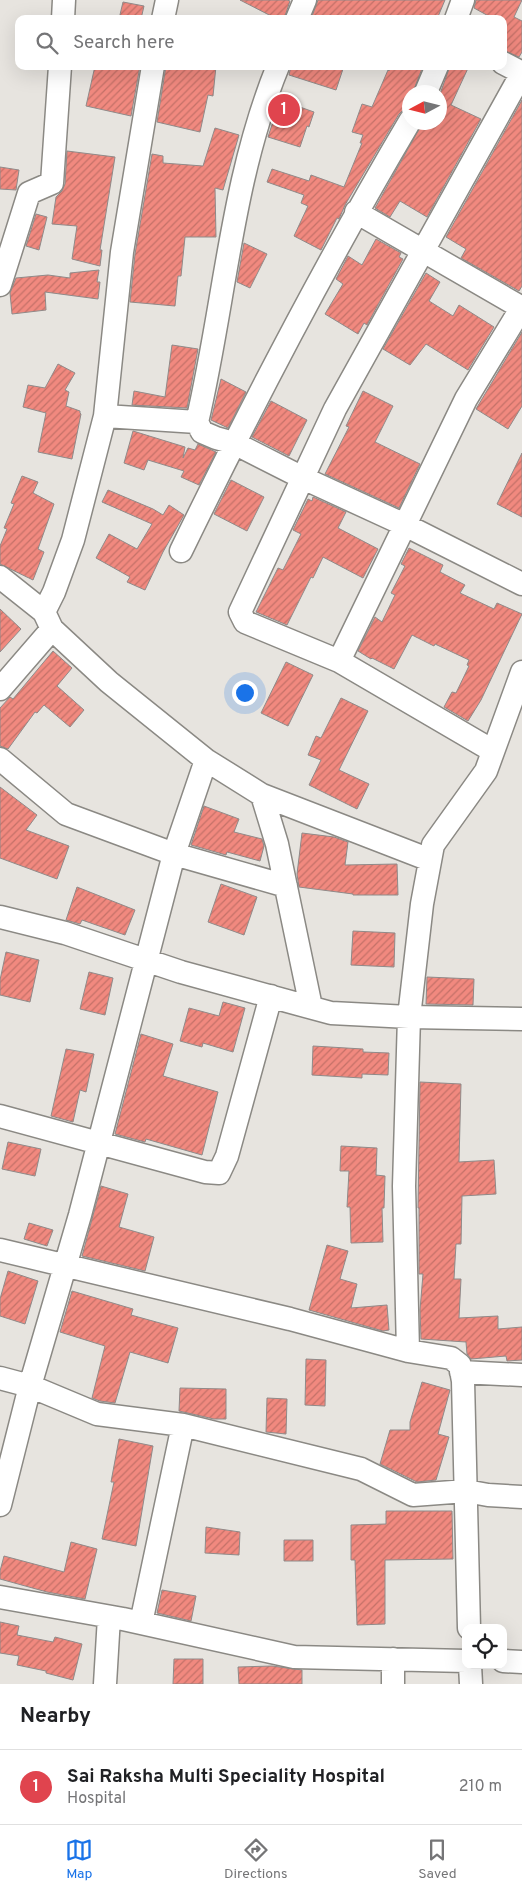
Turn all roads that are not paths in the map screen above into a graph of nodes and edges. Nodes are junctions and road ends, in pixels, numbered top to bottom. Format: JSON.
{"nodes":[{"id":1,"x":64,"y":0,"type":"edge"},
{"id":2,"x":168,"y":0,"type":"edge"},
{"id":3,"x":305,"y":0,"type":"edge"},
{"id":4,"x":463,"y":0,"type":"edge"},
{"id":5,"x":63,"y":15,"type":"edge"},
{"id":6,"x":164,"y":15,"type":"edge"},
{"id":7,"x":299,"y":15,"type":"edge"},
{"id":8,"x":457,"y":15,"type":"edge"},
{"id":9,"x":507,"y":65,"type":"edge"},
{"id":10,"x":60,"y":70,"type":"edge"},
{"id":11,"x":152,"y":70,"type":"edge"},
{"id":12,"x":277,"y":70,"type":"edge"},
{"id":13,"x":435,"y":70,"type":"edge"},
{"id":14,"x":522,"y":73,"type":"edge"},
{"id":15,"x":429,"y":85,"type":"edge"},
{"id":16,"x":405,"y":130,"type":"edge"},
{"id":17,"x":356,"y":212,"type":"junction"},
{"id":18,"x":423,"y":250,"type":"junction"},
{"id":19,"x":0,"y":285,"type":"edge"},
{"id":20,"x":522,"y":308,"type":"edge"},
{"id":21,"x":105,"y":416,"type":"junction"},
{"id":22,"x":197,"y":422,"type":"junction"},
{"id":23,"x":234,"y":443,"type":"junction"},
{"id":24,"x":303,"y":478,"type":"junction"},
{"id":25,"x":405,"y":525,"type":"junction"},
{"id":26,"x":181,"y":551,"type":"dead end"},
{"id":27,"x":0,"y":577,"type":"edge"},
{"id":28,"x":522,"y":584,"type":"edge"},
{"id":29,"x":48,"y":620,"type":"junction"},
{"id":30,"x":339,"y":661,"type":"junction"},
{"id":31,"x":522,"y":672,"type":"edge"},
{"id":32,"x":0,"y":689,"type":"edge"},
{"id":33,"x":493,"y":752,"type":"junction"},
{"id":34,"x":0,"y":759,"type":"edge"},
{"id":35,"x":206,"y":760,"type":"junction"},
{"id":36,"x":262,"y":795,"type":"junction"},
{"id":37,"x":174,"y":854,"type":"junction"},
{"id":38,"x":430,"y":860,"type":"junction"},
{"id":39,"x":286,"y":886,"type":"junction"},
{"id":40,"x":0,"y":917,"type":"edge"},
{"id":41,"x":146,"y":960,"type":"junction"},
{"id":42,"x":271,"y":996,"type":"junction"},
{"id":43,"x":311,"y":1007,"type":"junction"},
{"id":44,"x":409,"y":1017,"type":"junction"},
{"id":45,"x":522,"y":1020,"type":"edge"},
{"id":46,"x":0,"y":1116,"type":"edge"},
{"id":47,"x":98,"y":1143,"type":"junction"},
{"id":48,"x":0,"y":1250,"type":"edge"},
{"id":49,"x":65,"y":1266,"type":"junction"},
{"id":50,"x":408,"y":1351,"type":"junction"},
{"id":51,"x":462,"y":1372,"type":"junction"},
{"id":52,"x":522,"y":1375,"type":"edge"},
{"id":53,"x":0,"y":1378,"type":"edge"},
{"id":54,"x":30,"y":1386,"type":"junction"},
{"id":55,"x":184,"y":1425,"type":"junction"},
{"id":56,"x":466,"y":1491,"type":"junction"},
{"id":57,"x":522,"y":1497,"type":"edge"},
{"id":58,"x":0,"y":1505,"type":"edge"},
{"id":59,"x":0,"y":1597,"type":"edge"},
{"id":60,"x":109,"y":1617,"type":"junction"},
{"id":61,"x":141,"y":1623,"type":"junction"},
{"id":62,"x":469,"y":1624,"type":"edge"},
{"id":63,"x":393,"y":1659,"type":"junction"},
{"id":64,"x":462,"y":1661,"type":"edge"},
{"id":65,"x":507,"y":1661,"type":"edge"},
{"id":66,"x":522,"y":1662,"type":"edge"},
{"id":67,"x":470,"y":1669,"type":"edge"},
{"id":68,"x":106,"y":1684,"type":"edge"},
{"id":69,"x":393,"y":1684,"type":"edge"},
{"id":70,"x":471,"y":1684,"type":"edge"}],
"edges":[{"from":1,"to":5,"type":"street"},
{"from":2,"to":6,"type":"street"},
{"from":3,"to":7,"type":"street"},
{"from":4,"to":8,"type":"street"},
{"from":9,"to":14,"type":"street"},
{"from":10,"to":19,"type":"street"},
{"from":11,"to":21,"type":"street"},
{"from":12,"to":22,"type":"street"},
{"from":13,"to":15,"type":"street"},
{"from":14,"to":18,"type":"street"},
{"from":16,"to":17,"type":"street"},
{"from":17,"to":18,"type":"street"},
{"from":17,"to":23,"type":"street"},
{"from":18,"to":20,"type":"street"},
{"from":18,"to":24,"type":"street"},
{"from":20,"to":25,"type":"street"},
{"from":21,"to":22,"type":"street"},
{"from":21,"to":29,"type":"street"},
{"from":22,"to":23,"type":"street"},
{"from":23,"to":24,"type":"street"},
{"from":23,"to":26,"type":"street"},
{"from":24,"to":25,"type":"street"},
{"from":24,"to":30,"type":"street"},
{"from":25,"to":28,"type":"street"},
{"from":25,"to":30,"type":"street"},
{"from":27,"to":29,"type":"street"},
{"from":29,"to":32,"type":"street"},
{"from":29,"to":35,"type":"street"},
{"from":30,"to":33,"type":"street"},
{"from":31,"to":33,"type":"street"},
{"from":33,"to":38,"type":"street"},
{"from":34,"to":37,"type":"street"},
{"from":35,"to":36,"type":"street"},
{"from":35,"to":37,"type":"street"},
{"from":36,"to":38,"type":"street"},
{"from":36,"to":39,"type":"street"},
{"from":37,"to":39,"type":"street"},
{"from":37,"to":41,"type":"street"},
{"from":38,"to":44,"type":"street"},
{"from":39,"to":43,"type":"street"},
{"from":40,"to":41,"type":"street"},
{"from":41,"to":42,"type":"street"},
{"from":41,"to":47,"type":"street"},
{"from":42,"to":43,"type":"street"},
{"from":42,"to":47,"type":"street"},
{"from":43,"to":44,"type":"street"},
{"from":44,"to":45,"type":"street"},
{"from":44,"to":50,"type":"street"},
{"from":46,"to":47,"type":"street"},
{"from":47,"to":49,"type":"street"},
{"from":48,"to":49,"type":"street"},
{"from":49,"to":50,"type":"street"},
{"from":49,"to":54,"type":"street"},
{"from":50,"to":51,"type":"street"},
{"from":51,"to":52,"type":"street"},
{"from":51,"to":56,"type":"street"},
{"from":53,"to":54,"type":"street"},
{"from":54,"to":55,"type":"street"},
{"from":54,"to":58,"type":"street"},
{"from":55,"to":56,"type":"street"},
{"from":55,"to":61,"type":"street"},
{"from":56,"to":57,"type":"street"},
{"from":56,"to":62,"type":"street"},
{"from":59,"to":60,"type":"street"},
{"from":60,"to":61,"type":"street"},
{"from":60,"to":68,"type":"street"},
{"from":61,"to":63,"type":"street"},
{"from":63,"to":64,"type":"street"},
{"from":63,"to":69,"type":"street"},
{"from":65,"to":66,"type":"street"},
{"from":67,"to":70,"type":"street"}]}
